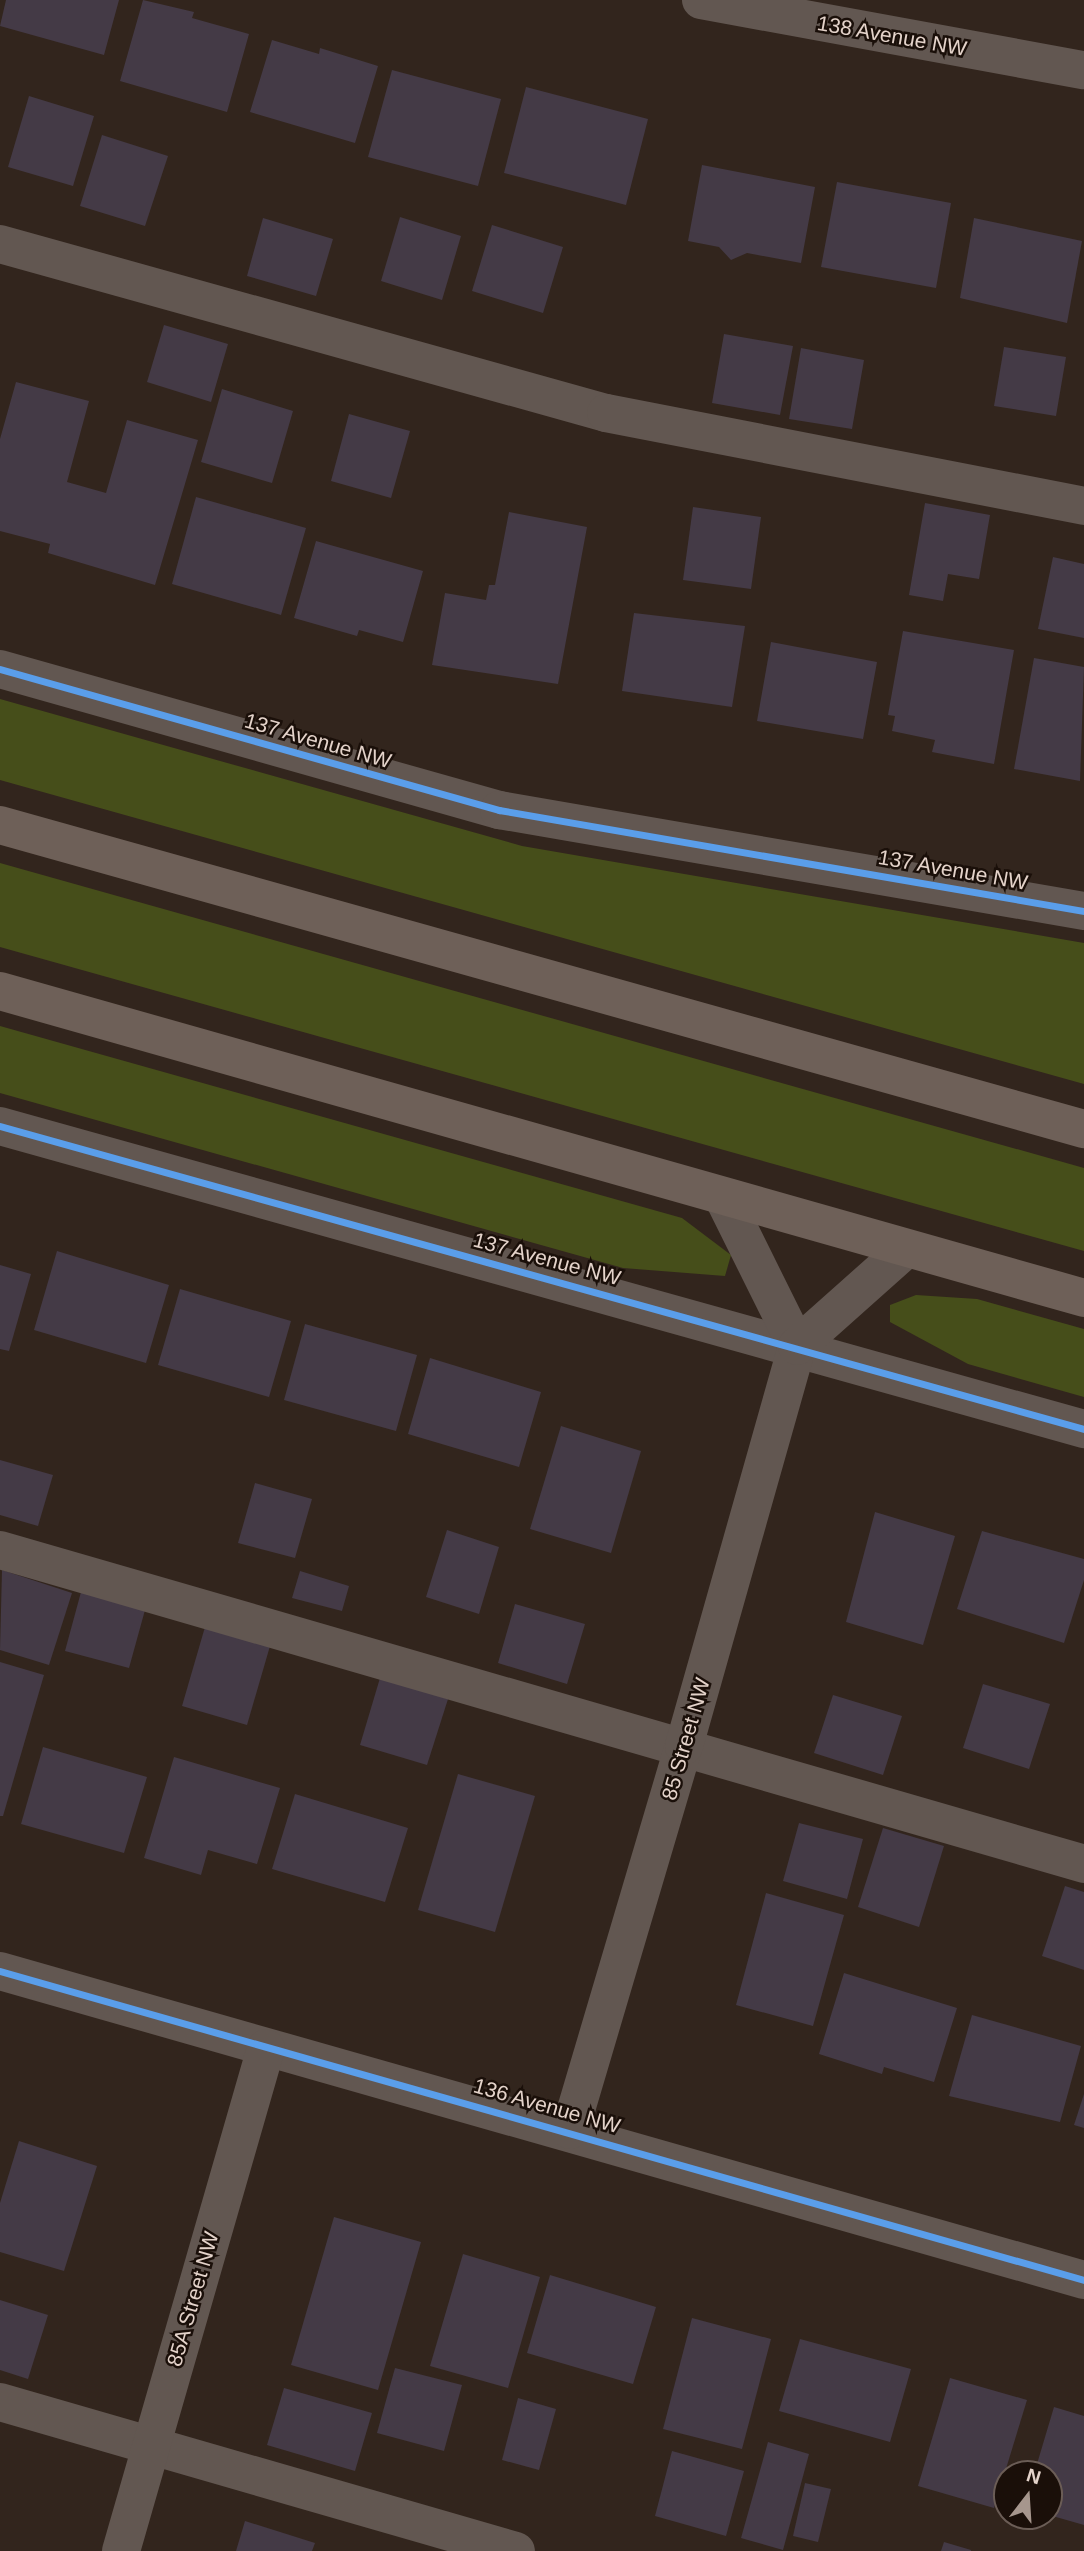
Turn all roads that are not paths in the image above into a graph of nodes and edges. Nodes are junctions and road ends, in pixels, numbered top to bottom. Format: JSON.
{"nodes":[{"id":1,"x":701,"y":0,"type":"edge"},
{"id":2,"x":1084,"y":70,"type":"edge"},
{"id":3,"x":0,"y":244,"type":"edge"},
{"id":4,"x":1084,"y":506,"type":"edge"},
{"id":5,"x":0,"y":670,"type":"edge"},
{"id":6,"x":0,"y":825,"type":"edge"},
{"id":7,"x":1084,"y":911,"type":"edge"},
{"id":8,"x":0,"y":991,"type":"edge"},
{"id":9,"x":0,"y":1125,"type":"edge"},
{"id":10,"x":1084,"y":1129,"type":"edge"},
{"id":11,"x":723,"y":1197,"type":"junction"},
{"id":12,"x":906,"y":1249,"type":"junction"},
{"id":13,"x":1084,"y":1298,"type":"edge"},
{"id":14,"x":797,"y":1346,"type":"junction"},
{"id":15,"x":1084,"y":1429,"type":"edge"},
{"id":16,"x":0,"y":1550,"type":"edge"},
{"id":17,"x":684,"y":1746,"type":"junction"},
{"id":18,"x":1084,"y":1864,"type":"edge"},
{"id":19,"x":0,"y":1970,"type":"edge"},
{"id":20,"x":266,"y":2048,"type":"junction"},
{"id":21,"x":569,"y":2130,"type":"junction"},
{"id":22,"x":1084,"y":2280,"type":"edge"},
{"id":23,"x":0,"y":2402,"type":"edge"},
{"id":24,"x":150,"y":2444,"type":"junction"},
{"id":25,"x":121,"y":2551,"type":"edge"},
{"id":26,"x":516,"y":2551,"type":"edge"}],
"edges":[{"from":1,"to":2,"type":"street","name":"138 Avenue NW"},
{"from":3,"to":4,"type":"street"},
{"from":5,"to":7,"type":"street","name":"137 Avenue NW"},
{"from":6,"to":10,"type":"main road"},
{"from":8,"to":11,"type":"main road"},
{"from":9,"to":14,"type":"street","name":"137 Avenue NW"},
{"from":11,"to":12,"type":"main road"},
{"from":11,"to":14,"type":"street"},
{"from":12,"to":13,"type":"main road"},
{"from":12,"to":14,"type":"street"},
{"from":14,"to":15,"type":"street","name":"137 Avenue NW"},
{"from":14,"to":17,"type":"street","name":"85 Street NW"},
{"from":16,"to":17,"type":"street"},
{"from":17,"to":18,"type":"street"},
{"from":17,"to":21,"type":"street","name":"85 Street NW"},
{"from":19,"to":20,"type":"street","name":"136 Avenue NW"},
{"from":20,"to":21,"type":"street","name":"136 Avenue NW"},
{"from":20,"to":24,"type":"street","name":"85A Street NW"},
{"from":21,"to":22,"type":"street","name":"136 Avenue NW"},
{"from":23,"to":24,"type":"street"},
{"from":24,"to":25,"type":"street","name":"85A Street NW"},
{"from":24,"to":26,"type":"street"}]}
